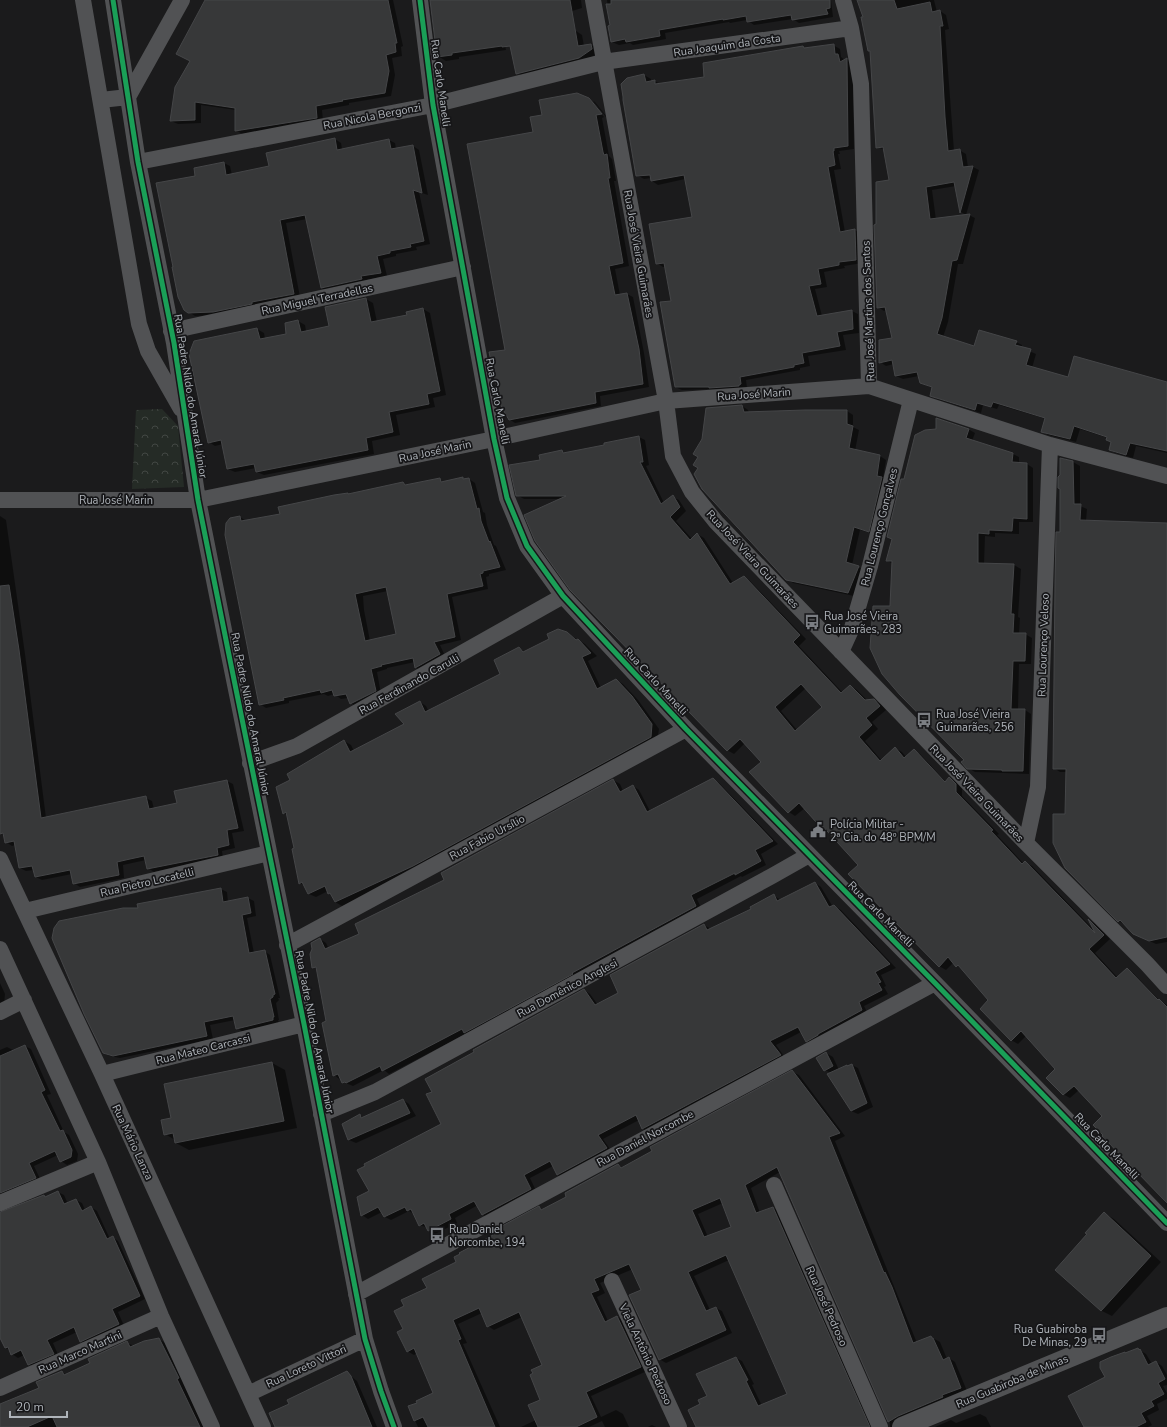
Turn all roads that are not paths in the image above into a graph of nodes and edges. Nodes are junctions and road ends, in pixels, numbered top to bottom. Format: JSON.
{"nodes":[{"id":1,"x":83,"y":0,"type":"edge"},
{"id":2,"x":113,"y":0,"type":"edge"},
{"id":3,"x":182,"y":0,"type":"edge"},
{"id":4,"x":420,"y":0,"type":"edge"},
{"id":5,"x":592,"y":0,"type":"edge"},
{"id":6,"x":843,"y":0,"type":"edge"},
{"id":7,"x":851,"y":28,"type":"junction"},
{"id":8,"x":603,"y":62,"type":"junction"},
{"id":9,"x":128,"y":97,"type":"junction"},
{"id":10,"x":101,"y":100,"type":"junction"},
{"id":11,"x":433,"y":105,"type":"junction"},
{"id":12,"x":138,"y":162,"type":"junction"},
{"id":13,"x":463,"y":267,"type":"junction"},
{"id":14,"x":171,"y":331,"type":"junction"},
{"id":15,"x":869,"y":386,"type":"junction"},
{"id":16,"x":911,"y":400,"type":"junction"},
{"id":17,"x":666,"y":401,"type":"junction"},
{"id":18,"x":187,"y":420,"type":"junction"},
{"id":19,"x":494,"y":439,"type":"junction"},
{"id":20,"x":1050,"y":445,"type":"junction"},
{"id":21,"x":1167,"y":476,"type":"edge"},
{"id":22,"x":0,"y":500,"type":"edge"},
{"id":23,"x":198,"y":500,"type":"junction"},
{"id":24,"x":563,"y":596,"type":"junction"},
{"id":25,"x":841,"y":652,"type":"junction"},
{"id":26,"x":686,"y":729,"type":"junction"},
{"id":27,"x":250,"y":763,"type":"junction"},
{"id":28,"x":1026,"y":843,"type":"junction"},
{"id":29,"x":269,"y":853,"type":"junction"},
{"id":30,"x":809,"y":855,"type":"junction"},
{"id":31,"x":0,"y":859,"type":"edge"},
{"id":32,"x":25,"y":911,"type":"junction"},
{"id":33,"x":287,"y":945,"type":"junction"},
{"id":34,"x":0,"y":949,"type":"edge"},
{"id":35,"x":935,"y":983,"type":"junction"},
{"id":36,"x":1167,"y":986,"type":"edge"},
{"id":37,"x":24,"y":1000,"type":"junction"},
{"id":38,"x":0,"y":1012,"type":"edge"},
{"id":39,"x":304,"y":1024,"type":"junction"},
{"id":40,"x":102,"y":1074,"type":"junction"},
{"id":41,"x":321,"y":1114,"type":"junction"},
{"id":42,"x":98,"y":1162,"type":"junction"},
{"id":43,"x":774,"y":1185,"type":"dead end"},
{"id":44,"x":0,"y":1203,"type":"edge"},
{"id":45,"x":1167,"y":1223,"type":"edge"},
{"id":46,"x":612,"y":1281,"type":"dead end"},
{"id":47,"x":356,"y":1294,"type":"junction"},
{"id":48,"x":161,"y":1316,"type":"junction"},
{"id":49,"x":1167,"y":1317,"type":"edge"},
{"id":50,"x":365,"y":1339,"type":"junction"},
{"id":51,"x":0,"y":1388,"type":"edge"},
{"id":52,"x":248,"y":1394,"type":"junction"},
{"id":53,"x":212,"y":1427,"type":"edge"},
{"id":54,"x":263,"y":1427,"type":"edge"},
{"id":55,"x":394,"y":1427,"type":"edge"},
{"id":56,"x":679,"y":1427,"type":"edge"},
{"id":57,"x":880,"y":1427,"type":"edge"},
{"id":58,"x":902,"y":1427,"type":"edge"}],
"edges":[{"from":1,"to":10,"type":"street","name":"Rua Padre Nildo do Amaral Júnior"},
{"from":2,"to":9,"type":"street","name":"Rua Padre Nildo do Amaral Júnior"},
{"from":3,"to":9,"type":"street"},
{"from":4,"to":11,"type":"street","name":"Rua Carlo Manelli"},
{"from":5,"to":8,"type":"street","name":"Rua José Vieira Guimarães"},
{"from":6,"to":7,"type":"street","name":"Rua José Martins dos Santos"},
{"from":7,"to":8,"type":"street","name":"Rua Joaquim da Costa"},
{"from":7,"to":15,"type":"street","name":"Rua José Martins dos Santos"},
{"from":8,"to":11,"type":"street","name":"Rua Nicola Bergonzi"},
{"from":8,"to":17,"type":"street","name":"Rua José Vieira Guimarães"},
{"from":9,"to":10,"type":"street"},
{"from":9,"to":12,"type":"street","name":"Rua Padre Nildo do Amaral Júnior"},
{"from":10,"to":18,"type":"street","name":"Rua Padre Nildo do Amaral Júnior"},
{"from":11,"to":12,"type":"street","name":"Rua Nicola Bergonzi"},
{"from":11,"to":13,"type":"street","name":"Rua Carlo Manelli"},
{"from":12,"to":14,"type":"street","name":"Rua Padre Nildo do Amaral Júnior"},
{"from":13,"to":14,"type":"street","name":"Rua Miguel Terradellas"},
{"from":13,"to":19,"type":"street","name":"Rua Carlo Manelli"},
{"from":14,"to":18,"type":"street","name":"Rua Padre Nildo do Amaral Júnior"},
{"from":15,"to":16,"type":"street","name":"Rua José Martins dos Santos"},
{"from":15,"to":17,"type":"street","name":"Rua José Marin"},
{"from":16,"to":20,"type":"street","name":"Rua José Martins dos Santos"},
{"from":16,"to":25,"type":"street","name":"Rua Lourenço Gonçalves"},
{"from":17,"to":19,"type":"street","name":"Rua José Marin"},
{"from":17,"to":25,"type":"street","name":"Rua José Vieira Guimarães"},
{"from":18,"to":23,"type":"street","name":"Rua Padre Nildo do Amaral Júnior"},
{"from":19,"to":23,"type":"street","name":"Rua José Marin"},
{"from":19,"to":24,"type":"street","name":"Rua Carlo Manelli"},
{"from":20,"to":21,"type":"street","name":"Rua José Martins dos Santos"},
{"from":20,"to":28,"type":"street","name":"Rua Lourenço Veloso"},
{"from":22,"to":23,"type":"street","name":"Rua José Marin"},
{"from":23,"to":27,"type":"street","name":"Rua Padre Nildo do Amaral Júnior"},
{"from":24,"to":26,"type":"street","name":"Rua Carlo Manelli"},
{"from":24,"to":27,"type":"street","name":"Rua Ferdinando Carulli"},
{"from":25,"to":28,"type":"street","name":"Rua José Vieira Guimarães"},
{"from":26,"to":30,"type":"street","name":"Rua Carlo Manelli"},
{"from":26,"to":33,"type":"street","name":"Rua Fabio Ursílio"},
{"from":27,"to":29,"type":"street","name":"Rua Padre Nildo do Amaral Júnior"},
{"from":28,"to":36,"type":"street","name":"Rua José Vieira Guimarães"},
{"from":29,"to":32,"type":"street","name":"Rua Pietro Locatelli"},
{"from":29,"to":33,"type":"street","name":"Rua Padre Nildo do Amaral Júnior"},
{"from":30,"to":35,"type":"street","name":"Rua Carlo Manelli"},
{"from":30,"to":41,"type":"street","name":"Rua Domênico Anglesi"},
{"from":31,"to":32,"type":"street","name":"Rua Mário Lanza"},
{"from":32,"to":40,"type":"street","name":"Rua Mário Lanza"},
{"from":33,"to":39,"type":"street","name":"Rua Padre Nildo do Amaral Júnior"},
{"from":34,"to":37,"type":"street"},
{"from":35,"to":45,"type":"street","name":"Rua Carlo Manelli"},
{"from":35,"to":47,"type":"street","name":"Rua Daniel Norcombe"},
{"from":37,"to":38,"type":"street"},
{"from":37,"to":42,"type":"street"},
{"from":39,"to":40,"type":"street","name":"Rua Mateo Carcassi"},
{"from":39,"to":41,"type":"street","name":"Rua Padre Nildo do Amaral Júnior"},
{"from":40,"to":52,"type":"street","name":"Rua Mário Lanza"},
{"from":41,"to":47,"type":"street","name":"Rua Padre Nildo do Amaral Júnior"},
{"from":42,"to":44,"type":"street"},
{"from":42,"to":48,"type":"street"},
{"from":43,"to":57,"type":"street","name":"Rua José Pedroso"},
{"from":46,"to":56,"type":"street","name":"Viela Antônio Pedroso"},
{"from":47,"to":50,"type":"street","name":"Rua Padre Nildo do Amaral Júnior"},
{"from":48,"to":51,"type":"street","name":"Rua Marco Martini"},
{"from":48,"to":53,"type":"street"},
{"from":49,"to":58,"type":"street","name":"Rua Guabiroba de Minas"},
{"from":50,"to":52,"type":"street","name":"Rua Loreto Vittori"},
{"from":50,"to":55,"type":"street","name":"Rua Padre Nildo do Amaral Júnior"},
{"from":52,"to":54,"type":"street","name":"Rua Mário Lanza"}]}
